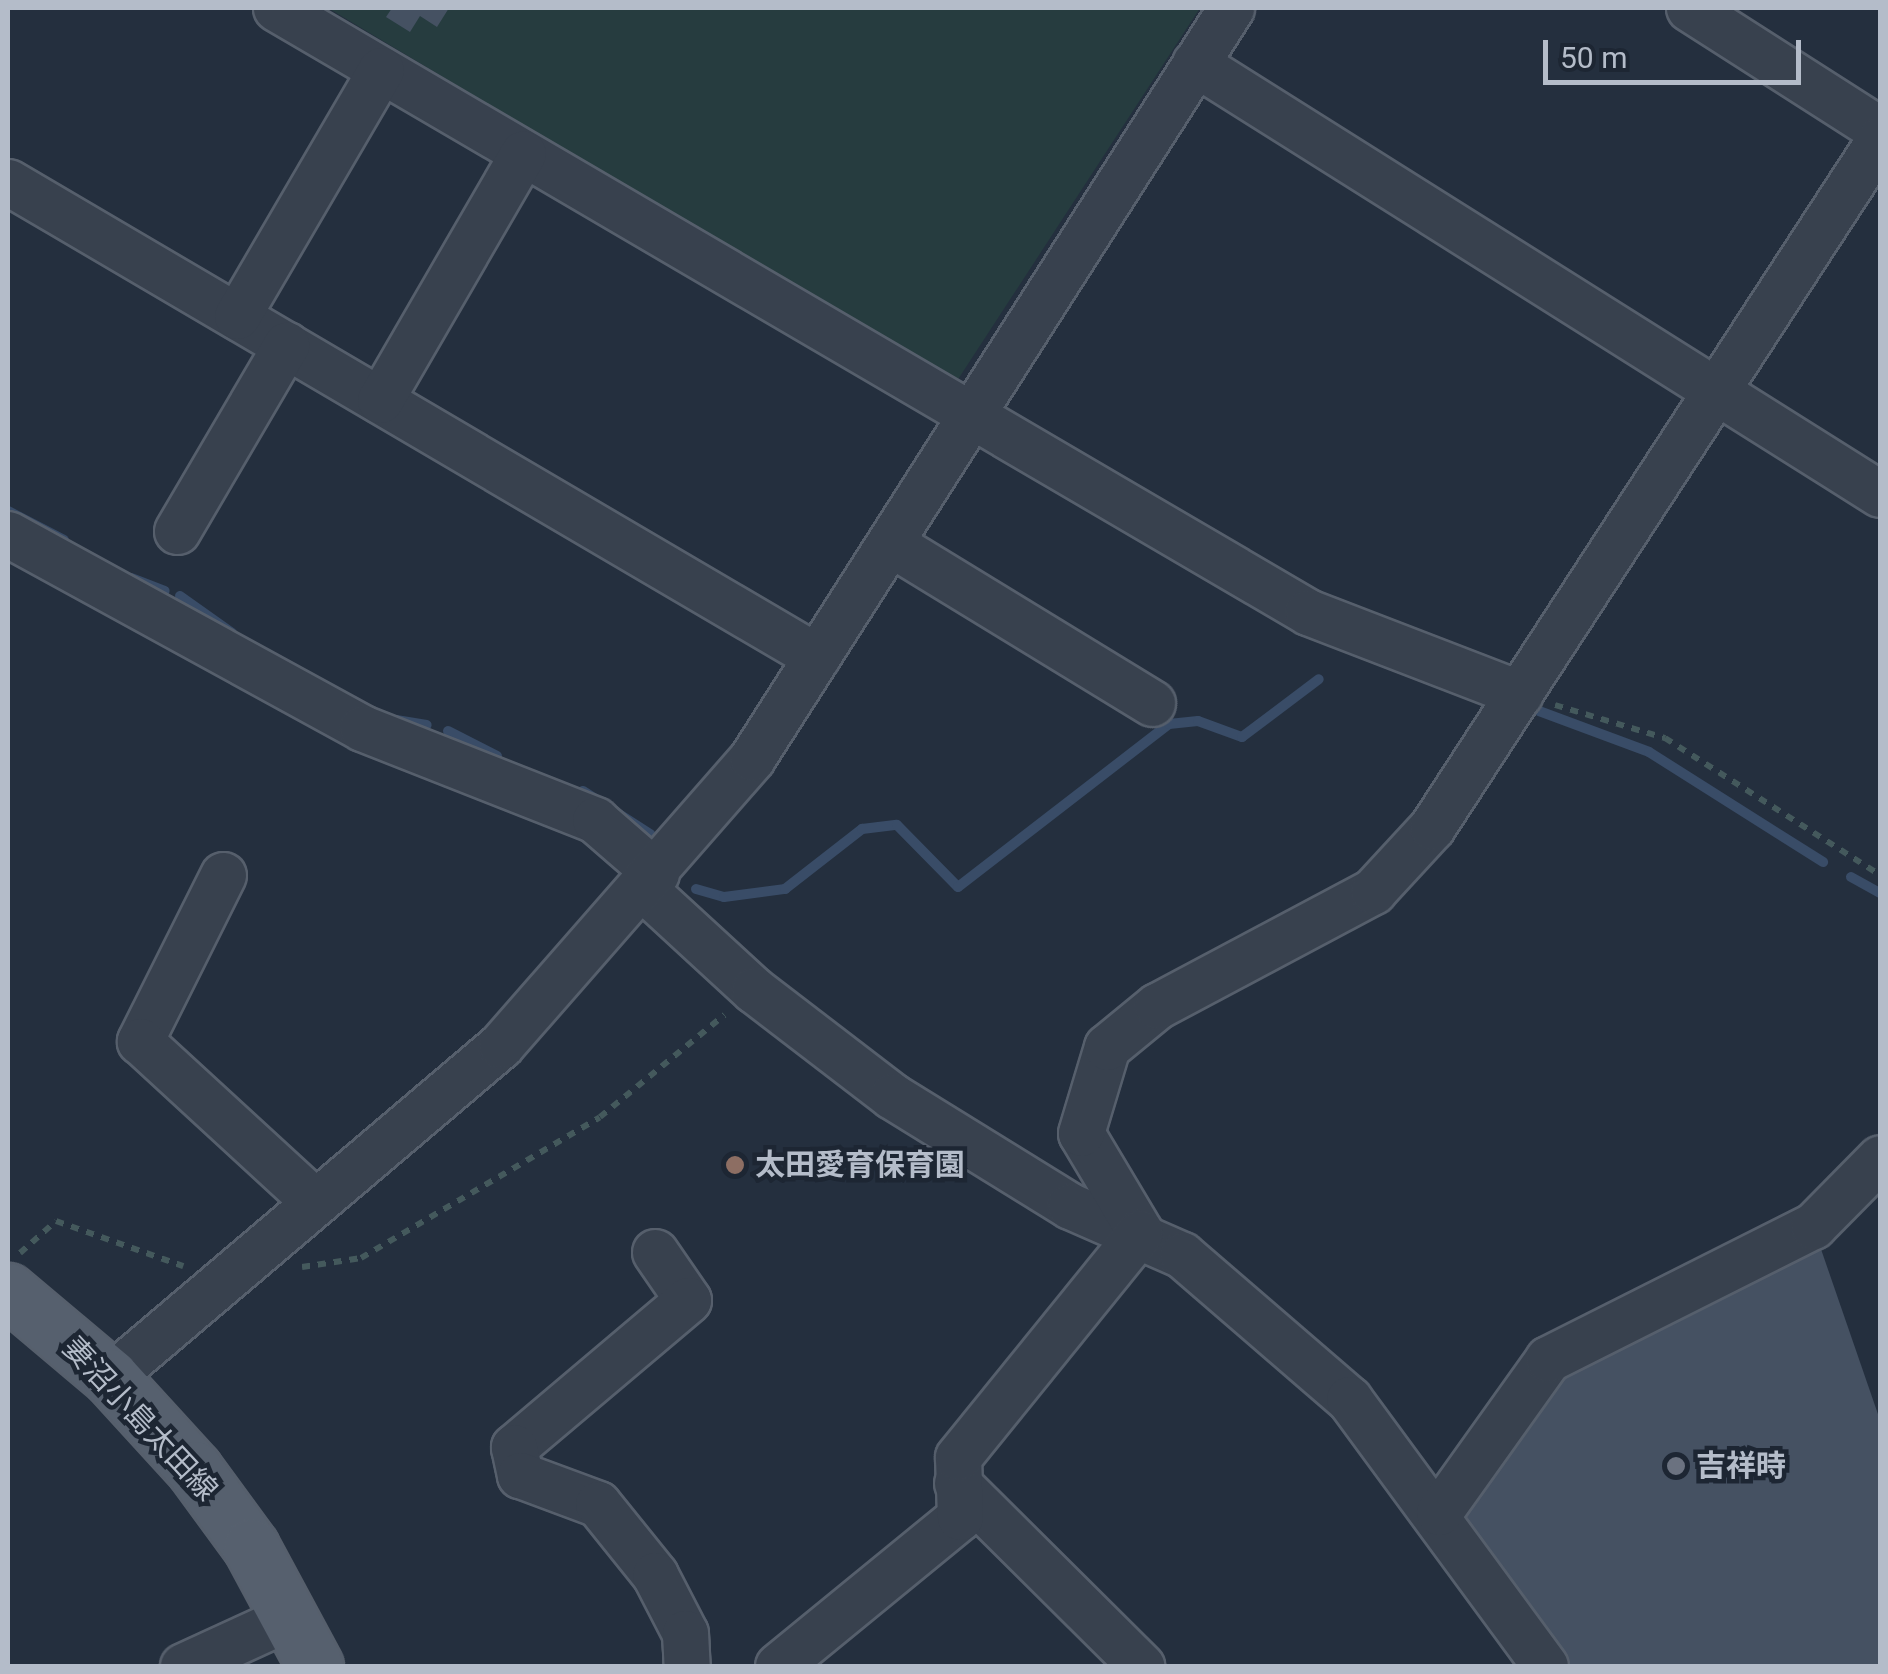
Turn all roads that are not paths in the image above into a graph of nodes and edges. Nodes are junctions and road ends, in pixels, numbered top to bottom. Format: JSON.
{"nodes":[{"id":1,"x":276,"y":8,"type":"edge"},
{"id":2,"x":1231,"y":8,"type":"edge"},
{"id":3,"x":1689,"y":8,"type":"edge"},
{"id":4,"x":1196,"y":63,"type":"junction"},
{"id":5,"x":381,"y":70,"type":"junction"},
{"id":6,"x":1880,"y":130,"type":"edge"},
{"id":7,"x":1880,"y":139,"type":"edge"},
{"id":8,"x":523,"y":153,"type":"junction"},
{"id":9,"x":8,"y":182,"type":"edge"},
{"id":10,"x":237,"y":316,"type":"junction"},
{"id":11,"x":286,"y":345,"type":"junction"},
{"id":12,"x":1719,"y":394,"type":"junction"},
{"id":13,"x":380,"y":400,"type":"junction"},
{"id":14,"x":970,"y":417,"type":"junction"},
{"id":15,"x":1880,"y":494,"type":"edge"},
{"id":16,"x":177,"y":531,"type":"dead end"},
{"id":17,"x":8,"y":534,"type":"edge"},
{"id":18,"x":890,"y":542,"type":"junction"},
{"id":19,"x":817,"y":657,"type":"junction"},
{"id":20,"x":1520,"y":694,"type":"junction"},
{"id":21,"x":1152,"y":704,"type":"dead end"},
{"id":22,"x":222,"y":874,"type":"dead end"},
{"id":23,"x":650,"y":881,"type":"junction"},
{"id":24,"x":1880,"y":1158,"type":"edge"},
{"id":25,"x":313,"y":1200,"type":"junction"},
{"id":26,"x":1140,"y":1232,"type":"junction"},
{"id":27,"x":655,"y":1252,"type":"dead end"},
{"id":28,"x":8,"y":1292,"type":"edge"},
{"id":29,"x":110,"y":1377,"type":"junction"},
{"id":30,"x":957,"y":1483,"type":"junction"},
{"id":31,"x":1439,"y":1512,"type":"junction"},
{"id":32,"x":290,"y":1617,"type":"junction"},
{"id":33,"x":183,"y":1666,"type":"edge"},
{"id":34,"x":315,"y":1666,"type":"edge"},
{"id":35,"x":688,"y":1666,"type":"edge"},
{"id":36,"x":778,"y":1666,"type":"edge"},
{"id":37,"x":1141,"y":1666,"type":"edge"},
{"id":38,"x":1545,"y":1666,"type":"edge"}],
"edges":[{"from":1,"to":5,"type":"street"},
{"from":2,"to":4,"type":"street"},
{"from":3,"to":6,"type":"street"},
{"from":4,"to":12,"type":"street"},
{"from":4,"to":14,"type":"street"},
{"from":5,"to":8,"type":"street"},
{"from":5,"to":10,"type":"street"},
{"from":7,"to":12,"type":"street"},
{"from":8,"to":13,"type":"street"},
{"from":8,"to":14,"type":"street"},
{"from":9,"to":10,"type":"street"},
{"from":10,"to":11,"type":"street"},
{"from":11,"to":13,"type":"street"},
{"from":11,"to":16,"type":"street"},
{"from":12,"to":15,"type":"street"},
{"from":12,"to":20,"type":"street"},
{"from":13,"to":19,"type":"street"},
{"from":14,"to":18,"type":"street"},
{"from":14,"to":20,"type":"street"},
{"from":17,"to":23,"type":"street"},
{"from":18,"to":19,"type":"street"},
{"from":18,"to":21,"type":"street"},
{"from":19,"to":23,"type":"street"},
{"from":20,"to":26,"type":"street"},
{"from":22,"to":25,"type":"street"},
{"from":23,"to":25,"type":"street"},
{"from":23,"to":26,"type":"street"},
{"from":24,"to":31,"type":"street"},
{"from":25,"to":29,"type":"street"},
{"from":26,"to":30,"type":"street"},
{"from":26,"to":31,"type":"street"},
{"from":27,"to":35,"type":"street"},
{"from":28,"to":29,"type":"main road","name":"妻沼小島太田線"},
{"from":29,"to":32,"type":"main road","name":"妻沼小島太田線"},
{"from":30,"to":36,"type":"street"},
{"from":30,"to":37,"type":"street"},
{"from":31,"to":38,"type":"street"},
{"from":32,"to":33,"type":"street"},
{"from":32,"to":34,"type":"main road","name":"妻沼小島太田線"}]}
